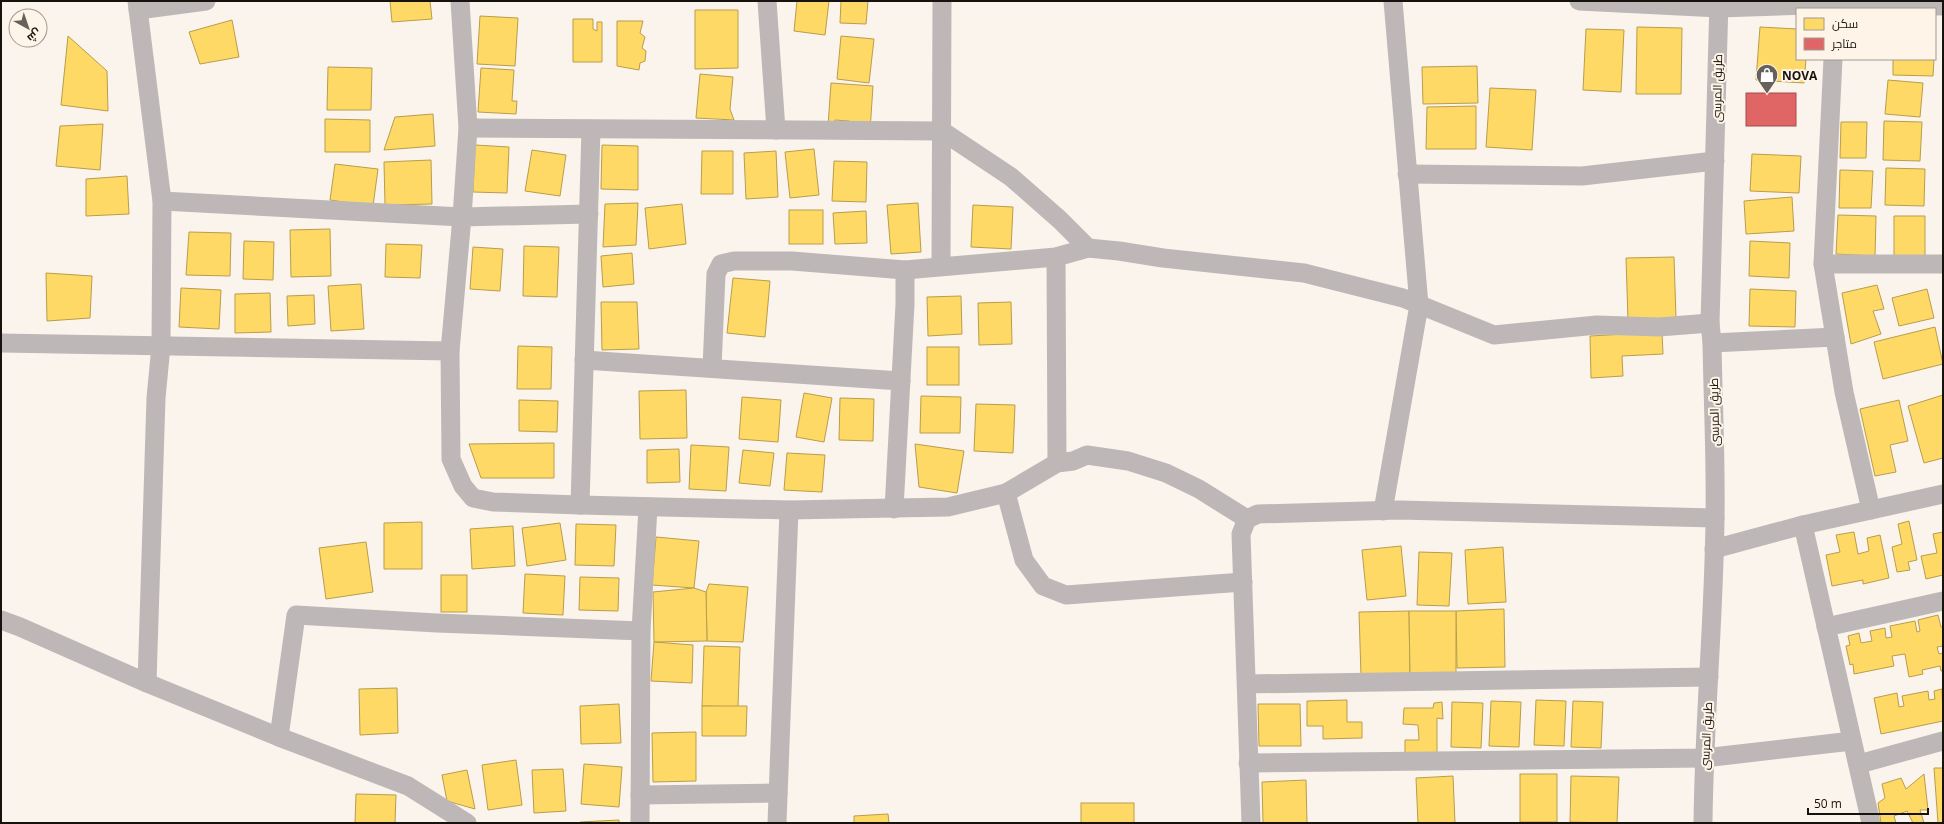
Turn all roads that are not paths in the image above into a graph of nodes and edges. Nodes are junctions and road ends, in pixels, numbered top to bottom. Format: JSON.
{"nodes":[{"id":1,"x":206,"y":1,"type":"edge"},
{"id":2,"x":460,"y":1,"type":"edge"},
{"id":3,"x":767,"y":1,"type":"edge"},
{"id":4,"x":942,"y":1,"type":"edge"},
{"id":5,"x":1393,"y":1,"type":"edge"},
{"id":6,"x":1579,"y":1,"type":"edge"},
{"id":7,"x":1816,"y":3,"type":"edge"},
{"id":8,"x":1719,"y":4,"type":"edge"},
{"id":9,"x":137,"y":6,"type":"edge"},
{"id":10,"x":1943,"y":6,"type":"edge"},
{"id":11,"x":1835,"y":7,"type":"edge"},
{"id":12,"x":1833,"y":60,"type":"edge"},
{"id":13,"x":468,"y":128,"type":"junction"},
{"id":14,"x":591,"y":129,"type":"junction"},
{"id":15,"x":776,"y":130,"type":"junction"},
{"id":16,"x":942,"y":131,"type":"junction"},
{"id":17,"x":1715,"y":161,"type":"junction"},
{"id":18,"x":1408,"y":174,"type":"junction"},
{"id":19,"x":162,"y":201,"type":"junction"},
{"id":20,"x":589,"y":214,"type":"junction"},
{"id":21,"x":462,"y":217,"type":"junction"},
{"id":22,"x":1088,"y":248,"type":"junction"},
{"id":23,"x":1056,"y":257,"type":"junction"},
{"id":24,"x":1823,"y":264,"type":"junction"},
{"id":25,"x":1943,"y":264,"type":"edge"},
{"id":26,"x":941,"y":266,"type":"junction"},
{"id":27,"x":905,"y":270,"type":"junction"},
{"id":28,"x":1419,"y":305,"type":"junction"},
{"id":29,"x":1710,"y":323,"type":"junction"},
{"id":30,"x":1835,"y":337,"type":"junction"},
{"id":31,"x":1,"y":343,"type":"edge"},
{"id":32,"x":1712,"y":343,"type":"junction"},
{"id":33,"x":161,"y":346,"type":"junction"},
{"id":34,"x":450,"y":351,"type":"junction"},
{"id":35,"x":584,"y":360,"type":"junction"},
{"id":36,"x":712,"y":368,"type":"junction"},
{"id":37,"x":901,"y":381,"type":"junction"},
{"id":38,"x":1057,"y":463,"type":"junction"},
{"id":39,"x":1006,"y":493,"type":"junction"},
{"id":40,"x":1943,"y":494,"type":"edge"},
{"id":41,"x":580,"y":505,"type":"junction"},
{"id":42,"x":648,"y":507,"type":"junction"},
{"id":43,"x":894,"y":509,"type":"junction"},
{"id":44,"x":789,"y":510,"type":"junction"},
{"id":45,"x":1872,"y":510,"type":"junction"},
{"id":46,"x":1383,"y":511,"type":"junction"},
{"id":47,"x":1715,"y":518,"type":"junction"},
{"id":48,"x":1247,"y":519,"type":"junction"},
{"id":49,"x":1803,"y":525,"type":"junction"},
{"id":50,"x":1714,"y":548,"type":"junction"},
{"id":51,"x":1243,"y":582,"type":"junction"},
{"id":52,"x":1943,"y":601,"type":"edge"},
{"id":53,"x":1,"y":620,"type":"edge"},
{"id":54,"x":1826,"y":627,"type":"junction"},
{"id":55,"x":641,"y":631,"type":"junction"},
{"id":56,"x":1709,"y":677,"type":"junction"},
{"id":57,"x":147,"y":683,"type":"junction"},
{"id":58,"x":1248,"y":684,"type":"junction"},
{"id":59,"x":278,"y":737,"type":"junction"},
{"id":60,"x":1852,"y":741,"type":"junction"},
{"id":61,"x":1943,"y":741,"type":"edge"},
{"id":62,"x":1704,"y":758,"type":"junction"},
{"id":63,"x":1248,"y":763,"type":"junction"},
{"id":64,"x":1859,"y":764,"type":"junction"},
{"id":65,"x":778,"y":793,"type":"junction"},
{"id":66,"x":640,"y":795,"type":"junction"},
{"id":67,"x":467,"y":823,"type":"edge"},
{"id":68,"x":640,"y":823,"type":"edge"},
{"id":69,"x":777,"y":823,"type":"edge"},
{"id":70,"x":1251,"y":823,"type":"edge"},
{"id":71,"x":1703,"y":823,"type":"edge"},
{"id":72,"x":1872,"y":823,"type":"edge"}],
"edges":[{"from":1,"to":9,"type":"street"},
{"from":2,"to":13,"type":"street"},
{"from":3,"to":15,"type":"street"},
{"from":4,"to":16,"type":"street"},
{"from":5,"to":18,"type":"street"},
{"from":6,"to":8,"type":"street"},
{"from":7,"to":8,"type":"street"},
{"from":7,"to":11,"type":"street"},
{"from":8,"to":17,"type":"street","name":"طريق المرسى"},
{"from":9,"to":19,"type":"street"},
{"from":10,"to":11,"type":"street"},
{"from":12,"to":24,"type":"street"},
{"from":13,"to":14,"type":"street"},
{"from":13,"to":21,"type":"street"},
{"from":14,"to":15,"type":"street"},
{"from":14,"to":20,"type":"street"},
{"from":15,"to":16,"type":"street"},
{"from":16,"to":22,"type":"street"},
{"from":16,"to":26,"type":"street"},
{"from":17,"to":18,"type":"street"},
{"from":17,"to":29,"type":"street","name":"طريق المرسى"},
{"from":18,"to":28,"type":"street"},
{"from":19,"to":21,"type":"street"},
{"from":19,"to":33,"type":"street"},
{"from":20,"to":21,"type":"street"},
{"from":20,"to":35,"type":"street"},
{"from":21,"to":34,"type":"street"},
{"from":22,"to":23,"type":"street"},
{"from":22,"to":28,"type":"street"},
{"from":23,"to":26,"type":"street"},
{"from":23,"to":38,"type":"street"},
{"from":24,"to":25,"type":"street"},
{"from":24,"to":30,"type":"street"},
{"from":26,"to":27,"type":"street"},
{"from":27,"to":36,"type":"street"},
{"from":27,"to":37,"type":"street"},
{"from":28,"to":29,"type":"street"},
{"from":28,"to":46,"type":"street"},
{"from":29,"to":32,"type":"street","name":"طريق المرسى"},
{"from":30,"to":32,"type":"street"},
{"from":30,"to":45,"type":"street"},
{"from":31,"to":33,"type":"street"},
{"from":32,"to":47,"type":"street","name":"طريق المرسى"},
{"from":33,"to":34,"type":"street"},
{"from":33,"to":57,"type":"street"},
{"from":34,"to":41,"type":"street"},
{"from":35,"to":36,"type":"street"},
{"from":35,"to":41,"type":"street"},
{"from":36,"to":37,"type":"street"},
{"from":37,"to":43,"type":"street"},
{"from":38,"to":39,"type":"street"},
{"from":38,"to":48,"type":"street"},
{"from":39,"to":43,"type":"street"},
{"from":39,"to":51,"type":"street"},
{"from":40,"to":45,"type":"street"},
{"from":41,"to":42,"type":"street"},
{"from":42,"to":44,"type":"street"},
{"from":42,"to":55,"type":"street"},
{"from":43,"to":44,"type":"street"},
{"from":44,"to":65,"type":"street"},
{"from":45,"to":49,"type":"street"},
{"from":46,"to":47,"type":"street"},
{"from":46,"to":48,"type":"street"},
{"from":47,"to":50,"type":"street","name":"طريق المرسى"},
{"from":48,"to":51,"type":"street"},
{"from":49,"to":50,"type":"street"},
{"from":49,"to":54,"type":"street"},
{"from":50,"to":56,"type":"street","name":"طريق المرسى"},
{"from":51,"to":58,"type":"street"},
{"from":52,"to":54,"type":"street"},
{"from":53,"to":57,"type":"street"},
{"from":54,"to":60,"type":"street"},
{"from":55,"to":59,"type":"street"},
{"from":55,"to":66,"type":"street"},
{"from":56,"to":58,"type":"street"},
{"from":56,"to":62,"type":"street","name":"طريق المرسى"},
{"from":57,"to":59,"type":"street"},
{"from":58,"to":63,"type":"street"},
{"from":59,"to":67,"type":"street"},
{"from":60,"to":62,"type":"street"},
{"from":60,"to":64,"type":"street"},
{"from":61,"to":64,"type":"street"},
{"from":62,"to":63,"type":"street"},
{"from":62,"to":71,"type":"street","name":"طريق المرسى"},
{"from":63,"to":70,"type":"street"},
{"from":64,"to":72,"type":"street"},
{"from":65,"to":66,"type":"street"},
{"from":65,"to":69,"type":"street"},
{"from":66,"to":68,"type":"street"}]}
